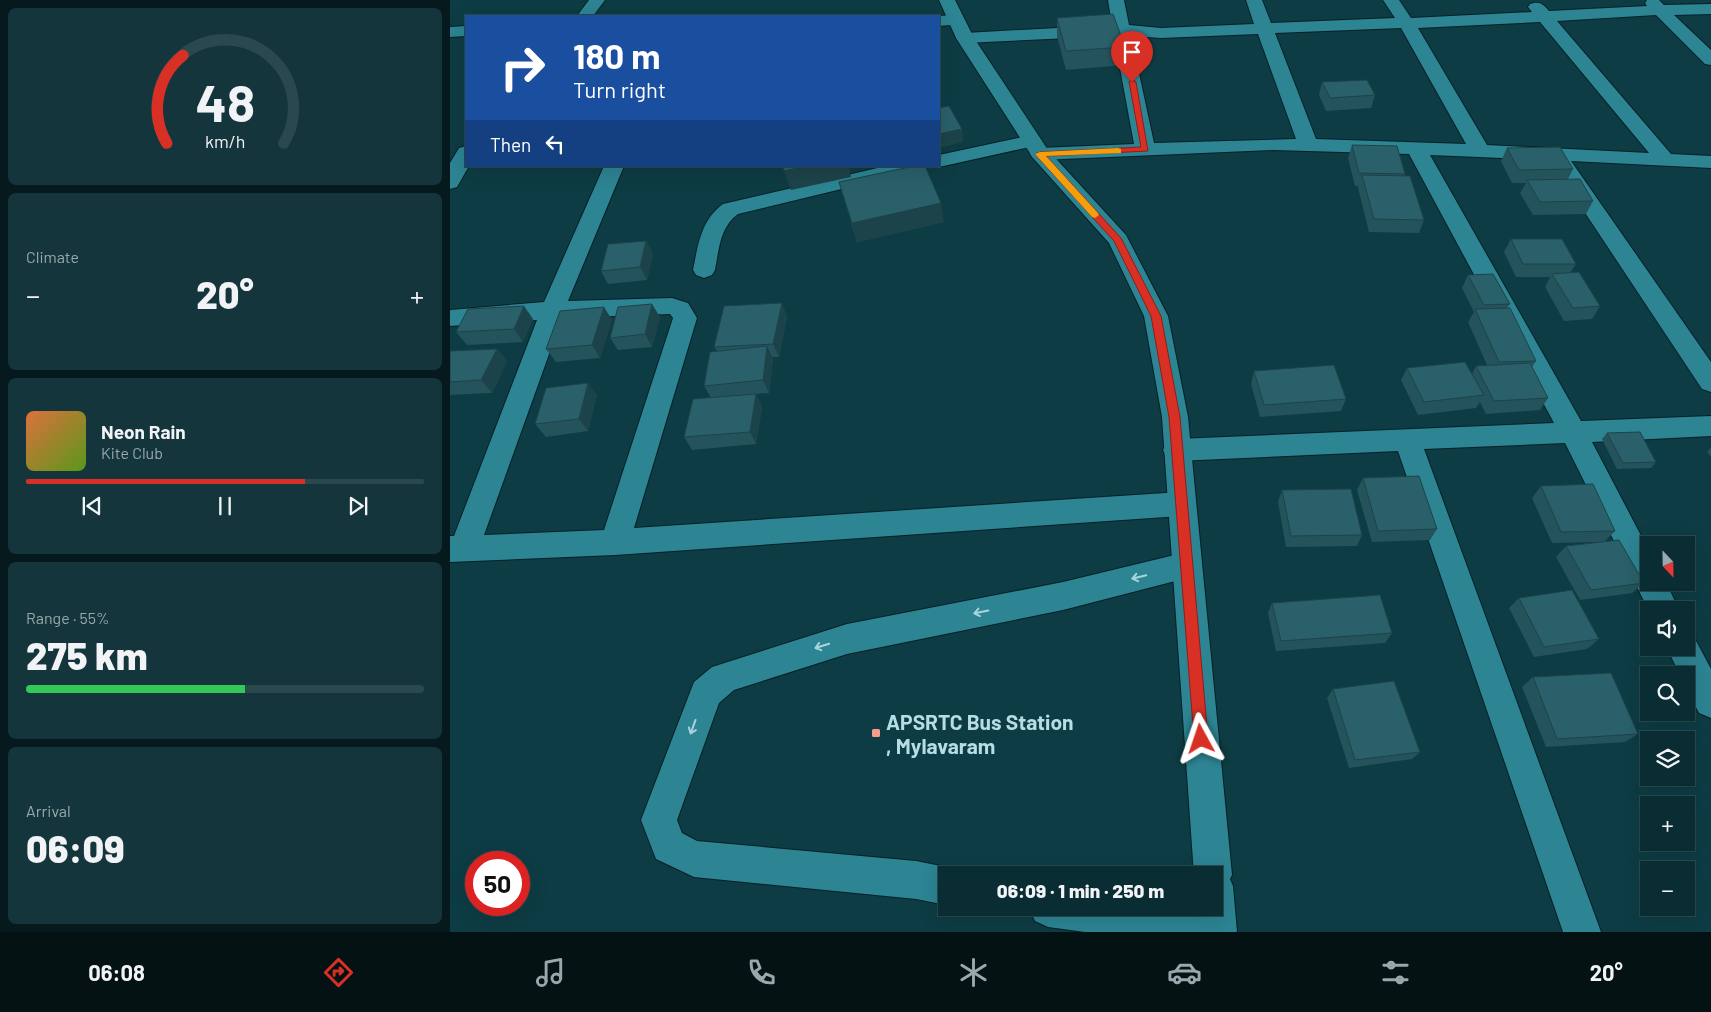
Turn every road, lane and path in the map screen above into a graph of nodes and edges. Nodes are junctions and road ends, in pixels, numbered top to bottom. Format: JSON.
{"nodes":[{"id":1,"x":597,"y":0,"type":"edge"},
{"id":2,"x":1116,"y":0,"type":"edge"},
{"id":3,"x":1254,"y":0,"type":"edge"},
{"id":4,"x":1391,"y":0,"type":"edge"},
{"id":5,"x":1530,"y":0,"type":"edge"},
{"id":6,"x":1655,"y":5,"type":"edge"},
{"id":7,"x":1711,"y":9,"type":"edge"},
{"id":8,"x":586,"y":15,"type":"edge"},
{"id":9,"x":1544,"y":16,"type":"junction"},
{"id":10,"x":952,"y":20,"type":"edge"},
{"id":11,"x":1406,"y":22,"type":"junction"},
{"id":12,"x":1265,"y":28,"type":"junction"},
{"id":13,"x":1123,"y":30,"type":"junction"},
{"id":14,"x":465,"y":31,"type":"edge"},
{"id":15,"x":450,"y":32,"type":"edge"},
{"id":16,"x":1711,"y":60,"type":"edge"},
{"id":17,"x":1308,"y":145,"type":"junction"},
{"id":18,"x":1036,"y":148,"type":"junction"},
{"id":19,"x":1416,"y":148,"type":"junction"},
{"id":20,"x":1145,"y":150,"type":"junction"},
{"id":21,"x":1480,"y":151,"type":"junction"},
{"id":22,"x":465,"y":154,"type":"edge"},
{"id":23,"x":1557,"y":156,"type":"junction"},
{"id":24,"x":1666,"y":160,"type":"junction"},
{"id":25,"x":940,"y":161,"type":"edge"},
{"id":26,"x":1708,"y":166,"type":"edge"},
{"id":27,"x":614,"y":167,"type":"edge"},
{"id":28,"x":909,"y":167,"type":"edge"},
{"id":29,"x":450,"y":183,"type":"edge"},
{"id":30,"x":704,"y":270,"type":"dead end"},
{"id":31,"x":554,"y":310,"type":"junction"},
{"id":32,"x":450,"y":318,"type":"edge"},
{"id":33,"x":1711,"y":382,"type":"edge"},
{"id":34,"x":1711,"y":426,"type":"edge"},
{"id":35,"x":1572,"y":432,"type":"junction"},
{"id":36,"x":1407,"y":440,"type":"junction"},
{"id":37,"x":1178,"y":450,"type":"junction"},
{"id":38,"x":1181,"y":504,"type":"junction"},
{"id":39,"x":615,"y":542,"type":"junction"},
{"id":40,"x":457,"y":549,"type":"edge"},
{"id":41,"x":1640,"y":564,"type":"edge"},
{"id":42,"x":1187,"y":565,"type":"junction"},
{"id":43,"x":1687,"y":656,"type":"edge"},
{"id":44,"x":1711,"y":702,"type":"edge"},
{"id":45,"x":1212,"y":866,"type":"edge"},
{"id":46,"x":938,"y":884,"type":"edge"},
{"id":47,"x":1107,"y":916,"type":"edge"},
{"id":48,"x":1217,"y":916,"type":"edge"},
{"id":49,"x":1218,"y":931,"type":"edge"},
{"id":50,"x":1582,"y":932,"type":"edge"}],
"edges":[{"from":1,"to":8,"type":"street"},
{"from":2,"to":13,"type":"street"},
{"from":3,"to":12,"type":"street"},
{"from":4,"to":11,"type":"street"},
{"from":5,"to":9,"type":"street"},
{"from":6,"to":7,"type":"street"},
{"from":6,"to":9,"type":"street"},
{"from":6,"to":16,"type":"street"},
{"from":9,"to":11,"type":"street"},
{"from":9,"to":24,"type":"street"},
{"from":10,"to":13,"type":"street"},
{"from":10,"to":18,"type":"street"},
{"from":11,"to":12,"type":"street"},
{"from":11,"to":21,"type":"street"},
{"from":12,"to":13,"type":"street"},
{"from":12,"to":17,"type":"street"},
{"from":13,"to":20,"type":"street"},
{"from":14,"to":15,"type":"street"},
{"from":17,"to":19,"type":"street"},
{"from":17,"to":20,"type":"street"},
{"from":18,"to":20,"type":"street"},
{"from":18,"to":25,"type":"street"},
{"from":18,"to":37,"type":"street"},
{"from":19,"to":21,"type":"street"},
{"from":19,"to":35,"type":"street"},
{"from":21,"to":23,"type":"street"},
{"from":22,"to":29,"type":"street"},
{"from":23,"to":24,"type":"street"},
{"from":23,"to":33,"type":"street"},
{"from":24,"to":26,"type":"street"},
{"from":27,"to":31,"type":"street"},
{"from":28,"to":30,"type":"street"},
{"from":31,"to":32,"type":"street"},
{"from":31,"to":39,"type":"street"},
{"from":31,"to":40,"type":"street"},
{"from":34,"to":35,"type":"street"},
{"from":35,"to":36,"type":"street"},
{"from":35,"to":41,"type":"street"},
{"from":36,"to":37,"type":"street"},
{"from":36,"to":50,"type":"street"},
{"from":37,"to":38,"type":"street"},
{"from":38,"to":39,"type":"street"},
{"from":38,"to":42,"type":"street"},
{"from":39,"to":40,"type":"street"},
{"from":42,"to":45,"type":"street"},
{"from":42,"to":46,"type":"street","one_way":true},
{"from":43,"to":44,"type":"street"},
{"from":47,"to":49,"type":"street"},
{"from":48,"to":49,"type":"street"}]}
